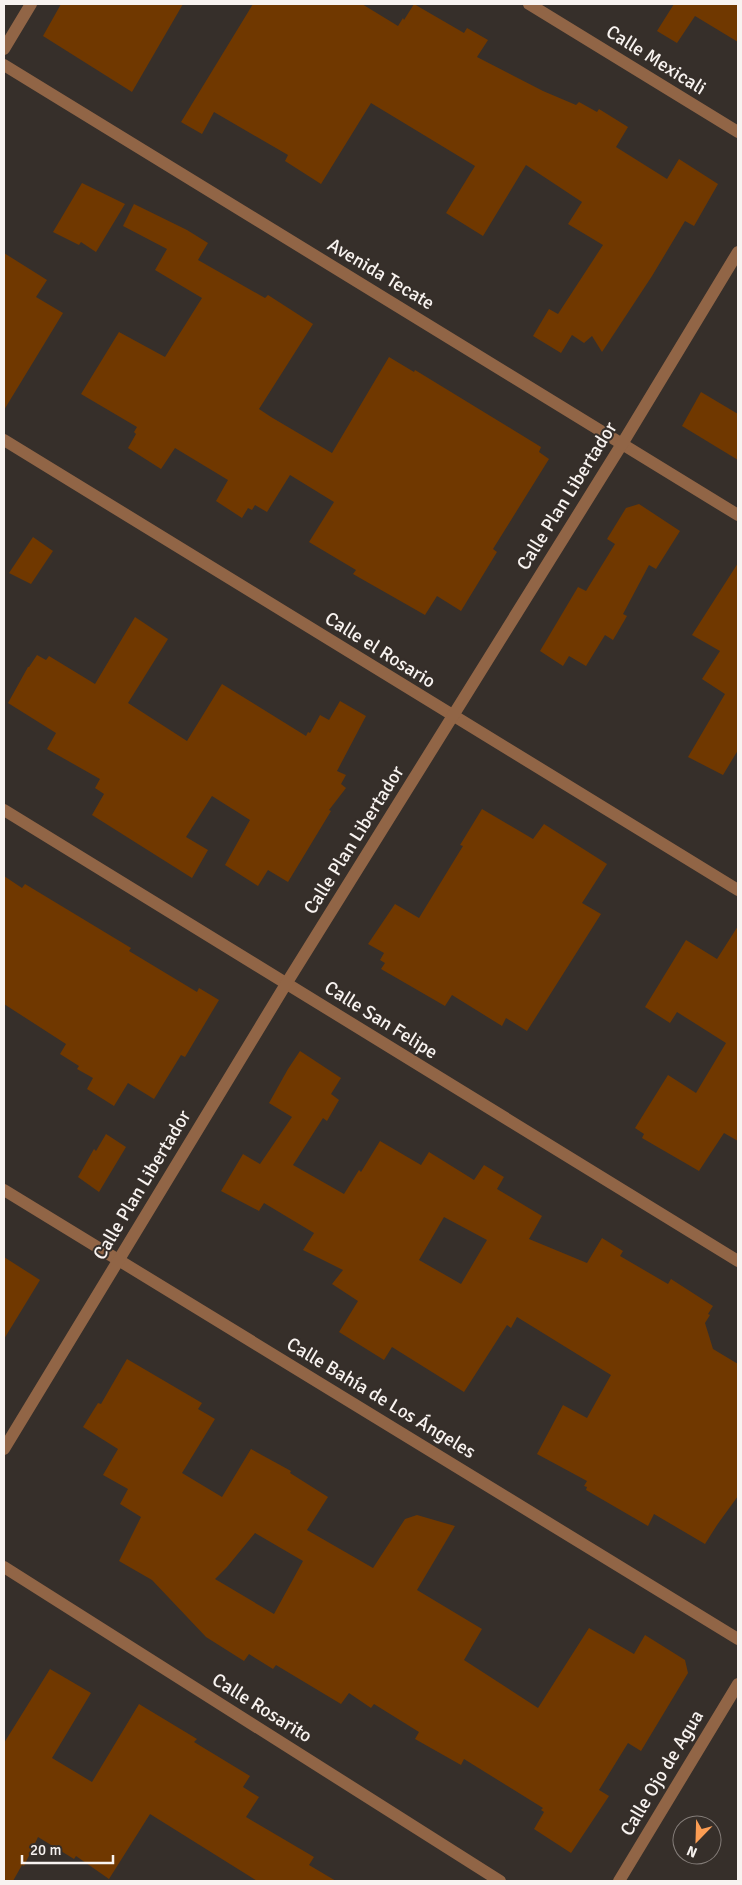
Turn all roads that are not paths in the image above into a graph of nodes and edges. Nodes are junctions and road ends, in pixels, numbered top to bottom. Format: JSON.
{"nodes":[{"id":1,"x":31,"y":4,"type":"edge"},
{"id":2,"x":529,"y":4,"type":"edge"},
{"id":3,"x":4,"y":49,"type":"edge"},
{"id":4,"x":4,"y":65,"type":"edge"},
{"id":5,"x":738,"y":132,"type":"edge"},
{"id":6,"x":738,"y":252,"type":"edge"},
{"id":7,"x":4,"y":440,"type":"edge"},
{"id":8,"x":622,"y":444,"type":"junction"},
{"id":9,"x":738,"y":515,"type":"edge"},
{"id":10,"x":453,"y":716,"type":"junction"},
{"id":11,"x":4,"y":810,"type":"edge"},
{"id":12,"x":738,"y":890,"type":"edge"},
{"id":13,"x":286,"y":984,"type":"junction"},
{"id":14,"x":4,"y":1190,"type":"edge"},
{"id":15,"x":119,"y":1260,"type":"junction"},
{"id":16,"x":738,"y":1261,"type":"edge"},
{"id":17,"x":4,"y":1449,"type":"edge"},
{"id":18,"x":4,"y":1567,"type":"edge"},
{"id":19,"x":738,"y":1639,"type":"edge"},
{"id":20,"x":738,"y":1684,"type":"edge"},
{"id":21,"x":500,"y":1881,"type":"edge"},
{"id":22,"x":619,"y":1881,"type":"edge"}],
"edges":[{"from":1,"to":3,"type":"street"},
{"from":2,"to":5,"type":"street","name":"Calle Mexicali"},
{"from":4,"to":8,"type":"street","name":"Avenida Tecate"},
{"from":6,"to":8,"type":"street","name":"Calle Plan Libertador"},
{"from":7,"to":10,"type":"street","name":"Calle el Rosario"},
{"from":8,"to":9,"type":"street","name":"Avenida Tecate"},
{"from":8,"to":10,"type":"street","name":"Calle Plan Libertador"},
{"from":10,"to":12,"type":"street","name":"Calle el Rosario"},
{"from":10,"to":13,"type":"street","name":"Calle Plan Libertador"},
{"from":11,"to":13,"type":"street","name":"Calle San Felipe"},
{"from":13,"to":15,"type":"street","name":"Calle Plan Libertador"},
{"from":13,"to":16,"type":"street","name":"Calle San Felipe"},
{"from":14,"to":15,"type":"street","name":"Calle Bahía de Los Ángeles"},
{"from":15,"to":17,"type":"street","name":"Calle Plan Libertador"},
{"from":15,"to":19,"type":"street","name":"Calle Bahía de Los Ángeles"},
{"from":18,"to":21,"type":"street","name":"Calle Rosarito"},
{"from":20,"to":22,"type":"street","name":"Calle Ojo de Agua"}]}
